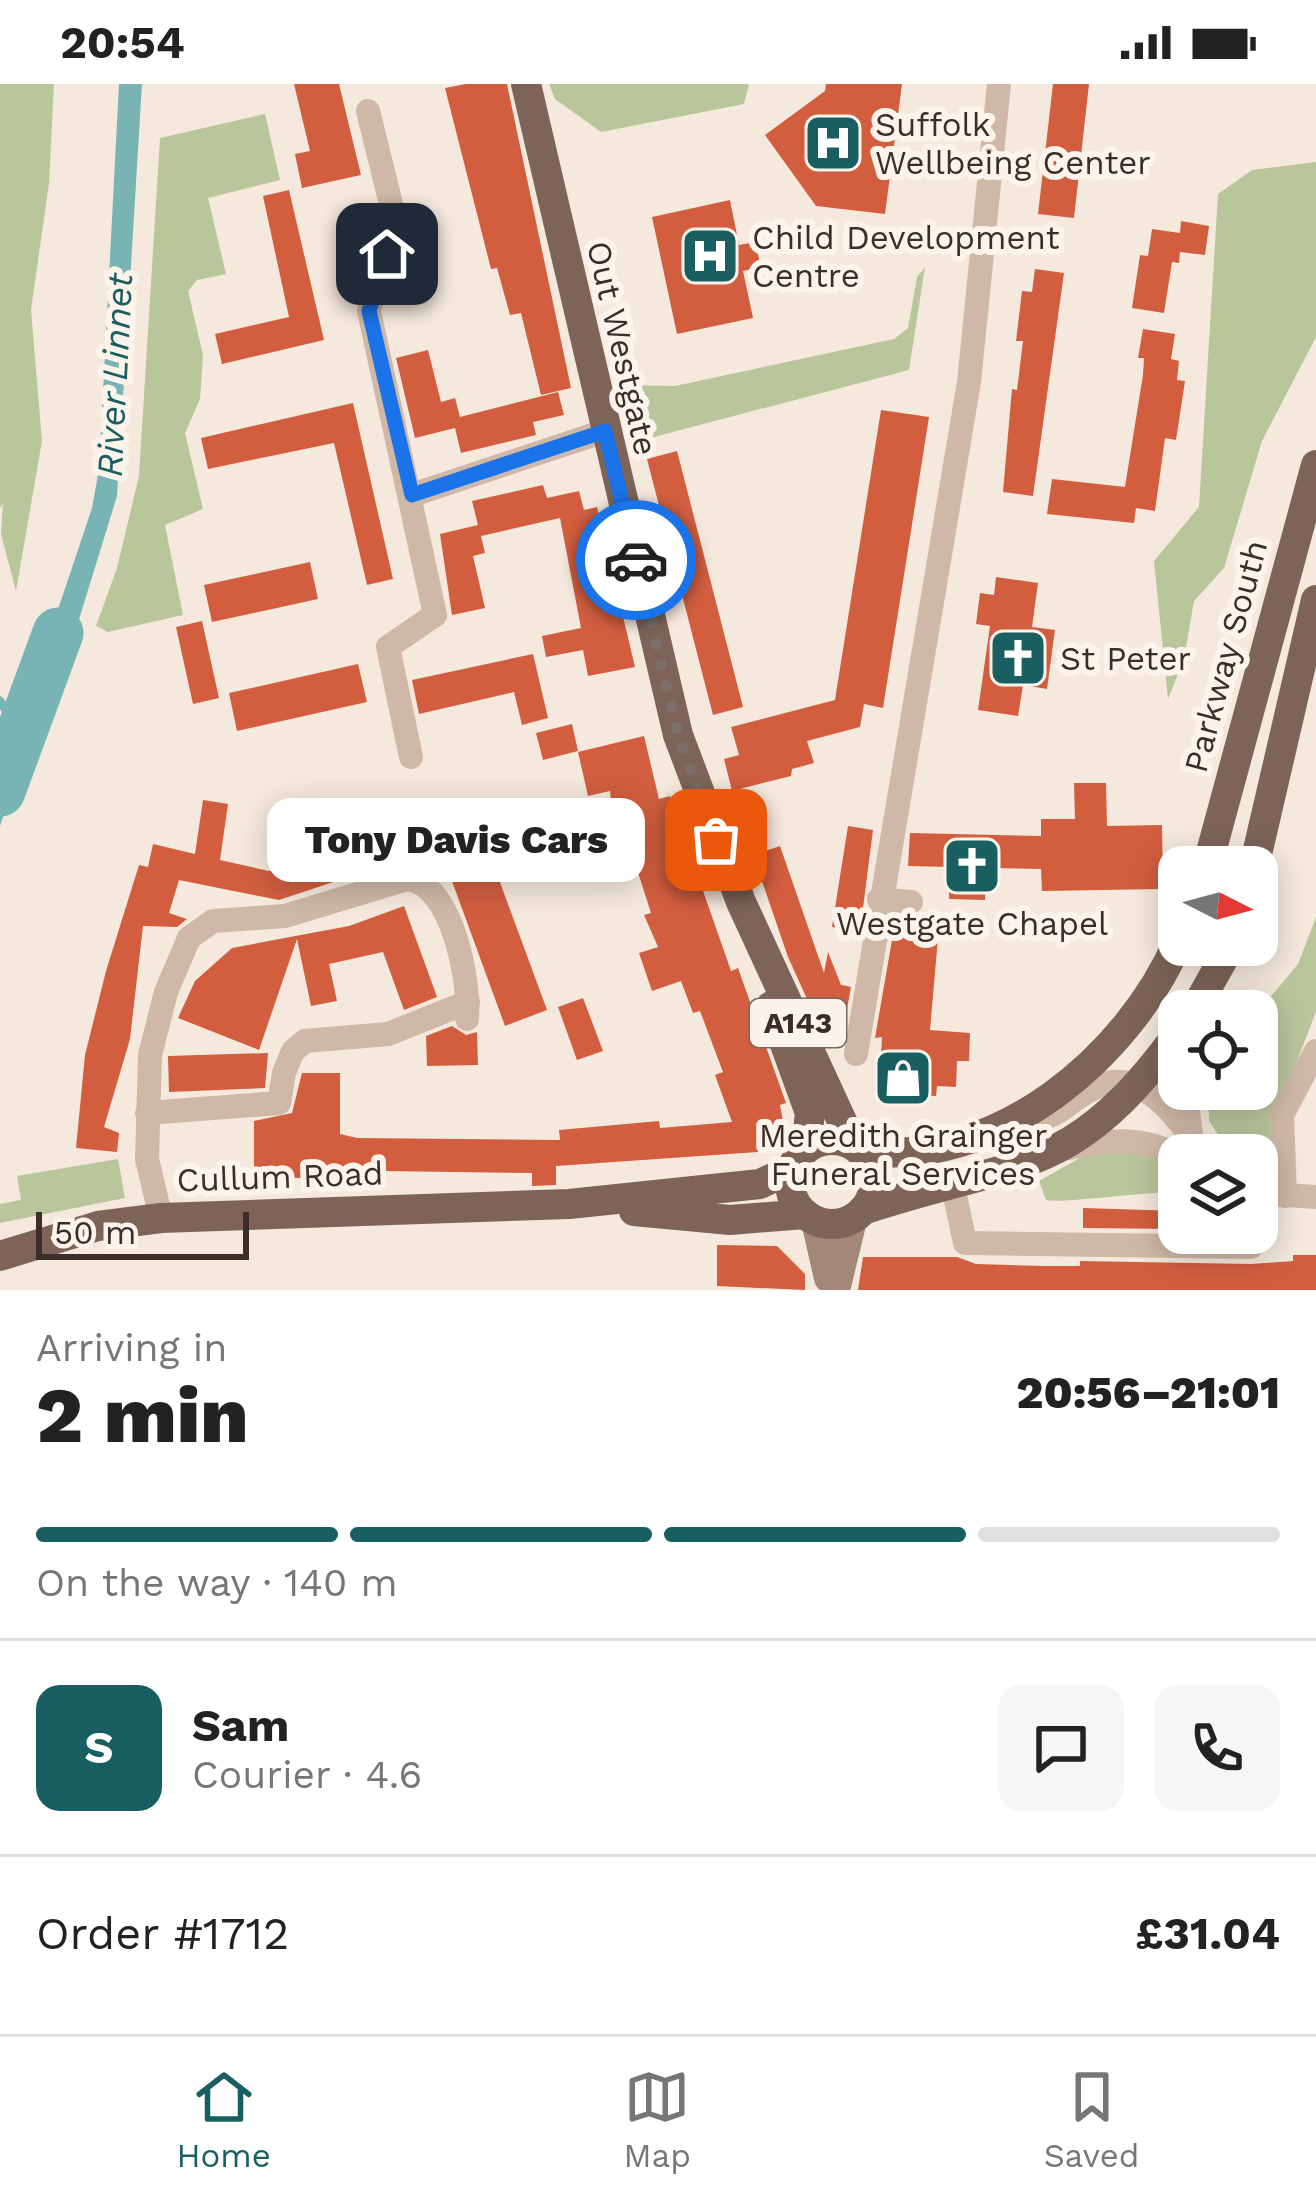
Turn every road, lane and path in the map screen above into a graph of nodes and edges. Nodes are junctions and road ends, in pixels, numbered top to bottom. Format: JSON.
{"nodes":[{"id":1,"x":526,"y":84,"type":"edge"},
{"id":2,"x":999,"y":84,"type":"edge"},
{"id":3,"x":368,"y":111,"type":"dead end"},
{"id":4,"x":605,"y":431,"type":"junction"},
{"id":5,"x":1316,"y":465,"type":"edge"},
{"id":6,"x":412,"y":495,"type":"junction"},
{"id":7,"x":1316,"y":600,"type":"edge"},
{"id":8,"x":411,"y":757,"type":"dead end"},
{"id":9,"x":531,"y":816,"type":"dead end"},
{"id":10,"x":1213,"y":846,"type":"edge"},
{"id":11,"x":1259,"y":846,"type":"edge"},
{"id":12,"x":422,"y":880,"type":"junction"},
{"id":13,"x":879,"y":899,"type":"junction"},
{"id":14,"x":741,"y":902,"type":"junction"},
{"id":15,"x":911,"y":902,"type":"dead end"},
{"id":16,"x":1168,"y":966,"type":"edge"},
{"id":17,"x":1316,"y":1051,"type":"edge"},
{"id":18,"x":856,"y":1054,"type":"dead end"},
{"id":19,"x":1158,"y":1060,"type":"edge"},
{"id":20,"x":1139,"y":1086,"type":"junction"},
{"id":21,"x":147,"y":1113,"type":"junction"},
{"id":22,"x":1010,"y":1119,"type":"junction"},
{"id":23,"x":1183,"y":1134,"type":"edge"},
{"id":24,"x":1158,"y":1142,"type":"edge"},
{"id":25,"x":857,"y":1148,"type":"junction"},
{"id":26,"x":1063,"y":1149,"type":"junction"},
{"id":27,"x":799,"y":1158,"type":"junction"},
{"id":28,"x":953,"y":1186,"type":"junction"},
{"id":29,"x":1278,"y":1195,"type":"edge"},
{"id":30,"x":1285,"y":1196,"type":"junction"},
{"id":31,"x":1316,"y":1197,"type":"edge"},
{"id":32,"x":569,"y":1204,"type":"junction"},
{"id":33,"x":858,"y":1215,"type":"junction"},
{"id":34,"x":810,"y":1217,"type":"junction"},
{"id":35,"x":161,"y":1218,"type":"junction"},
{"id":36,"x":1158,"y":1246,"type":"edge"},
{"id":37,"x":0,"y":1256,"type":"edge"},
{"id":38,"x":833,"y":1290,"type":"edge"}],
"edges":[{"from":1,"to":4,"type":"main road","name":"Out Westgate","number":"A143"},
{"from":2,"to":13,"type":"street"},
{"from":3,"to":6,"type":"street"},
{"from":4,"to":6,"type":"street"},
{"from":4,"to":14,"type":"main road","name":"Out Westgate","number":"A143"},
{"from":5,"to":10,"type":"main road","name":"Parkway South"},
{"from":6,"to":8,"type":"street"},
{"from":7,"to":11,"type":"main road"},
{"from":9,"to":12,"type":"street"},
{"from":12,"to":21,"type":"street"},
{"from":12,"to":21,"type":"street"},
{"from":13,"to":15,"type":"street"},
{"from":13,"to":18,"type":"street"},
{"from":14,"to":25,"type":"main road","name":"Out Westgate","number":"A143"},
{"from":14,"to":27,"type":"main road","name":"Out Westgate","number":"A143"},
{"from":16,"to":22,"type":"main road"},
{"from":17,"to":30,"type":"street"},
{"from":19,"to":20,"type":"main road"},
{"from":20,"to":22,"type":"street"},
{"from":20,"to":23,"type":"street"},
{"from":20,"to":26,"type":"main road"},
{"from":21,"to":35,"type":"street"},
{"from":22,"to":25,"type":"main road"},
{"from":24,"to":26,"type":"street"},
{"from":25,"to":27,"type":"main road"},
{"from":25,"to":33,"type":"main road","number":"A143"},
{"from":26,"to":28,"type":"main road"},
{"from":27,"to":32,"type":"main road","name":"Cullum Road"},
{"from":27,"to":34,"type":"main road","number":"A143"},
{"from":28,"to":33,"type":"main road"},
{"from":28,"to":36,"type":"street"},
{"from":29,"to":30,"type":"street"},
{"from":30,"to":31,"type":"street"},
{"from":32,"to":34,"type":"main road","name":"Cullum Road"},
{"from":32,"to":35,"type":"main road","name":"Cullum Road"},
{"from":33,"to":34,"type":"main road"},
{"from":33,"to":38,"type":"street"},
{"from":34,"to":38,"type":"street"},
{"from":35,"to":37,"type":"main road","name":"Cullum Road"}]}
